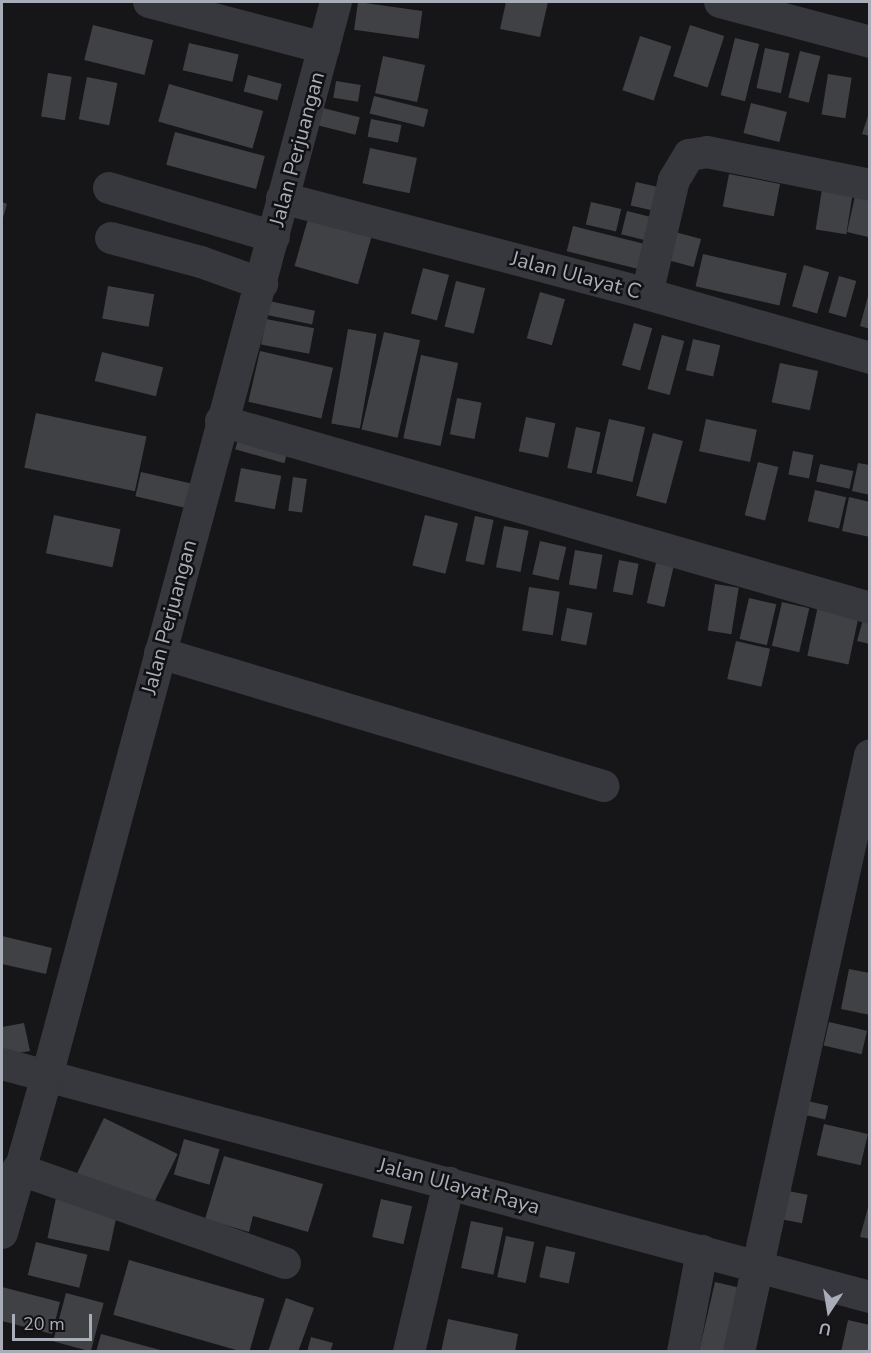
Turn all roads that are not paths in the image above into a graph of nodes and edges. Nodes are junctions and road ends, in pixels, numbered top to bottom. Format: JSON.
{"nodes":[{"id":1,"x":149,"y":2,"type":"edge"},
{"id":2,"x":336,"y":2,"type":"edge"},
{"id":3,"x":720,"y":2,"type":"edge"},
{"id":4,"x":780,"y":10,"type":"edge"},
{"id":5,"x":870,"y":42,"type":"edge"},
{"id":6,"x":324,"y":48,"type":"junction"},
{"id":7,"x":870,"y":185,"type":"edge"},
{"id":8,"x":109,"y":188,"type":"dead end"},
{"id":9,"x":282,"y":198,"type":"junction"},
{"id":10,"x":274,"y":237,"type":"junction"},
{"id":11,"x":111,"y":238,"type":"dead end"},
{"id":12,"x":262,"y":284,"type":"junction"},
{"id":13,"x":647,"y":294,"type":"junction"},
{"id":14,"x":870,"y":358,"type":"edge"},
{"id":15,"x":221,"y":422,"type":"junction"},
{"id":16,"x":870,"y":608,"type":"edge"},
{"id":17,"x":160,"y":653,"type":"junction"},
{"id":18,"x":870,"y":755,"type":"edge"},
{"id":19,"x":603,"y":786,"type":"dead end"},
{"id":20,"x":2,"y":1064,"type":"edge"},
{"id":21,"x":47,"y":1076,"type":"junction"},
{"id":22,"x":18,"y":1169,"type":"junction"},
{"id":23,"x":449,"y":1183,"type":"junction"},
{"id":24,"x":2,"y":1233,"type":"edge"},
{"id":25,"x":702,"y":1251,"type":"junction"},
{"id":26,"x":285,"y":1263,"type":"dead end"},
{"id":27,"x":756,"y":1265,"type":"junction"},
{"id":28,"x":870,"y":1297,"type":"edge"},
{"id":29,"x":409,"y":1352,"type":"edge"},
{"id":30,"x":683,"y":1352,"type":"edge"},
{"id":31,"x":739,"y":1352,"type":"edge"}],
"edges":[{"from":1,"to":6,"type":"street"},
{"from":2,"to":6,"type":"street","name":"Jalan Perjuangan"},
{"from":3,"to":4,"type":"street"},
{"from":4,"to":5,"type":"street"},
{"from":6,"to":9,"type":"street","name":"Jalan Perjuangan"},
{"from":7,"to":13,"type":"street"},
{"from":8,"to":10,"type":"street"},
{"from":9,"to":10,"type":"street","name":"Jalan Perjuangan"},
{"from":9,"to":13,"type":"street","name":"Jalan Ulayat C"},
{"from":10,"to":12,"type":"street","name":"Jalan Perjuangan"},
{"from":11,"to":12,"type":"street"},
{"from":12,"to":15,"type":"street","name":"Jalan Perjuangan"},
{"from":13,"to":14,"type":"street","name":"Jalan Ulayat C"},
{"from":15,"to":16,"type":"street"},
{"from":15,"to":17,"type":"street","name":"Jalan Perjuangan"},
{"from":17,"to":19,"type":"street"},
{"from":17,"to":21,"type":"street","name":"Jalan Perjuangan"},
{"from":18,"to":27,"type":"street"},
{"from":20,"to":21,"type":"street","name":"Jalan Ulayat Raya"},
{"from":21,"to":22,"type":"street","name":"Jalan Perjuangan"},
{"from":21,"to":23,"type":"street","name":"Jalan Ulayat Raya"},
{"from":22,"to":24,"type":"street","name":"Jalan Perjuangan"},
{"from":22,"to":26,"type":"street"},
{"from":23,"to":25,"type":"street","name":"Jalan Ulayat Raya"},
{"from":23,"to":29,"type":"street"},
{"from":25,"to":27,"type":"street","name":"Jalan Ulayat Raya"},
{"from":25,"to":30,"type":"street"},
{"from":27,"to":28,"type":"street","name":"Jalan Ulayat Raya"},
{"from":27,"to":31,"type":"street"}]}
